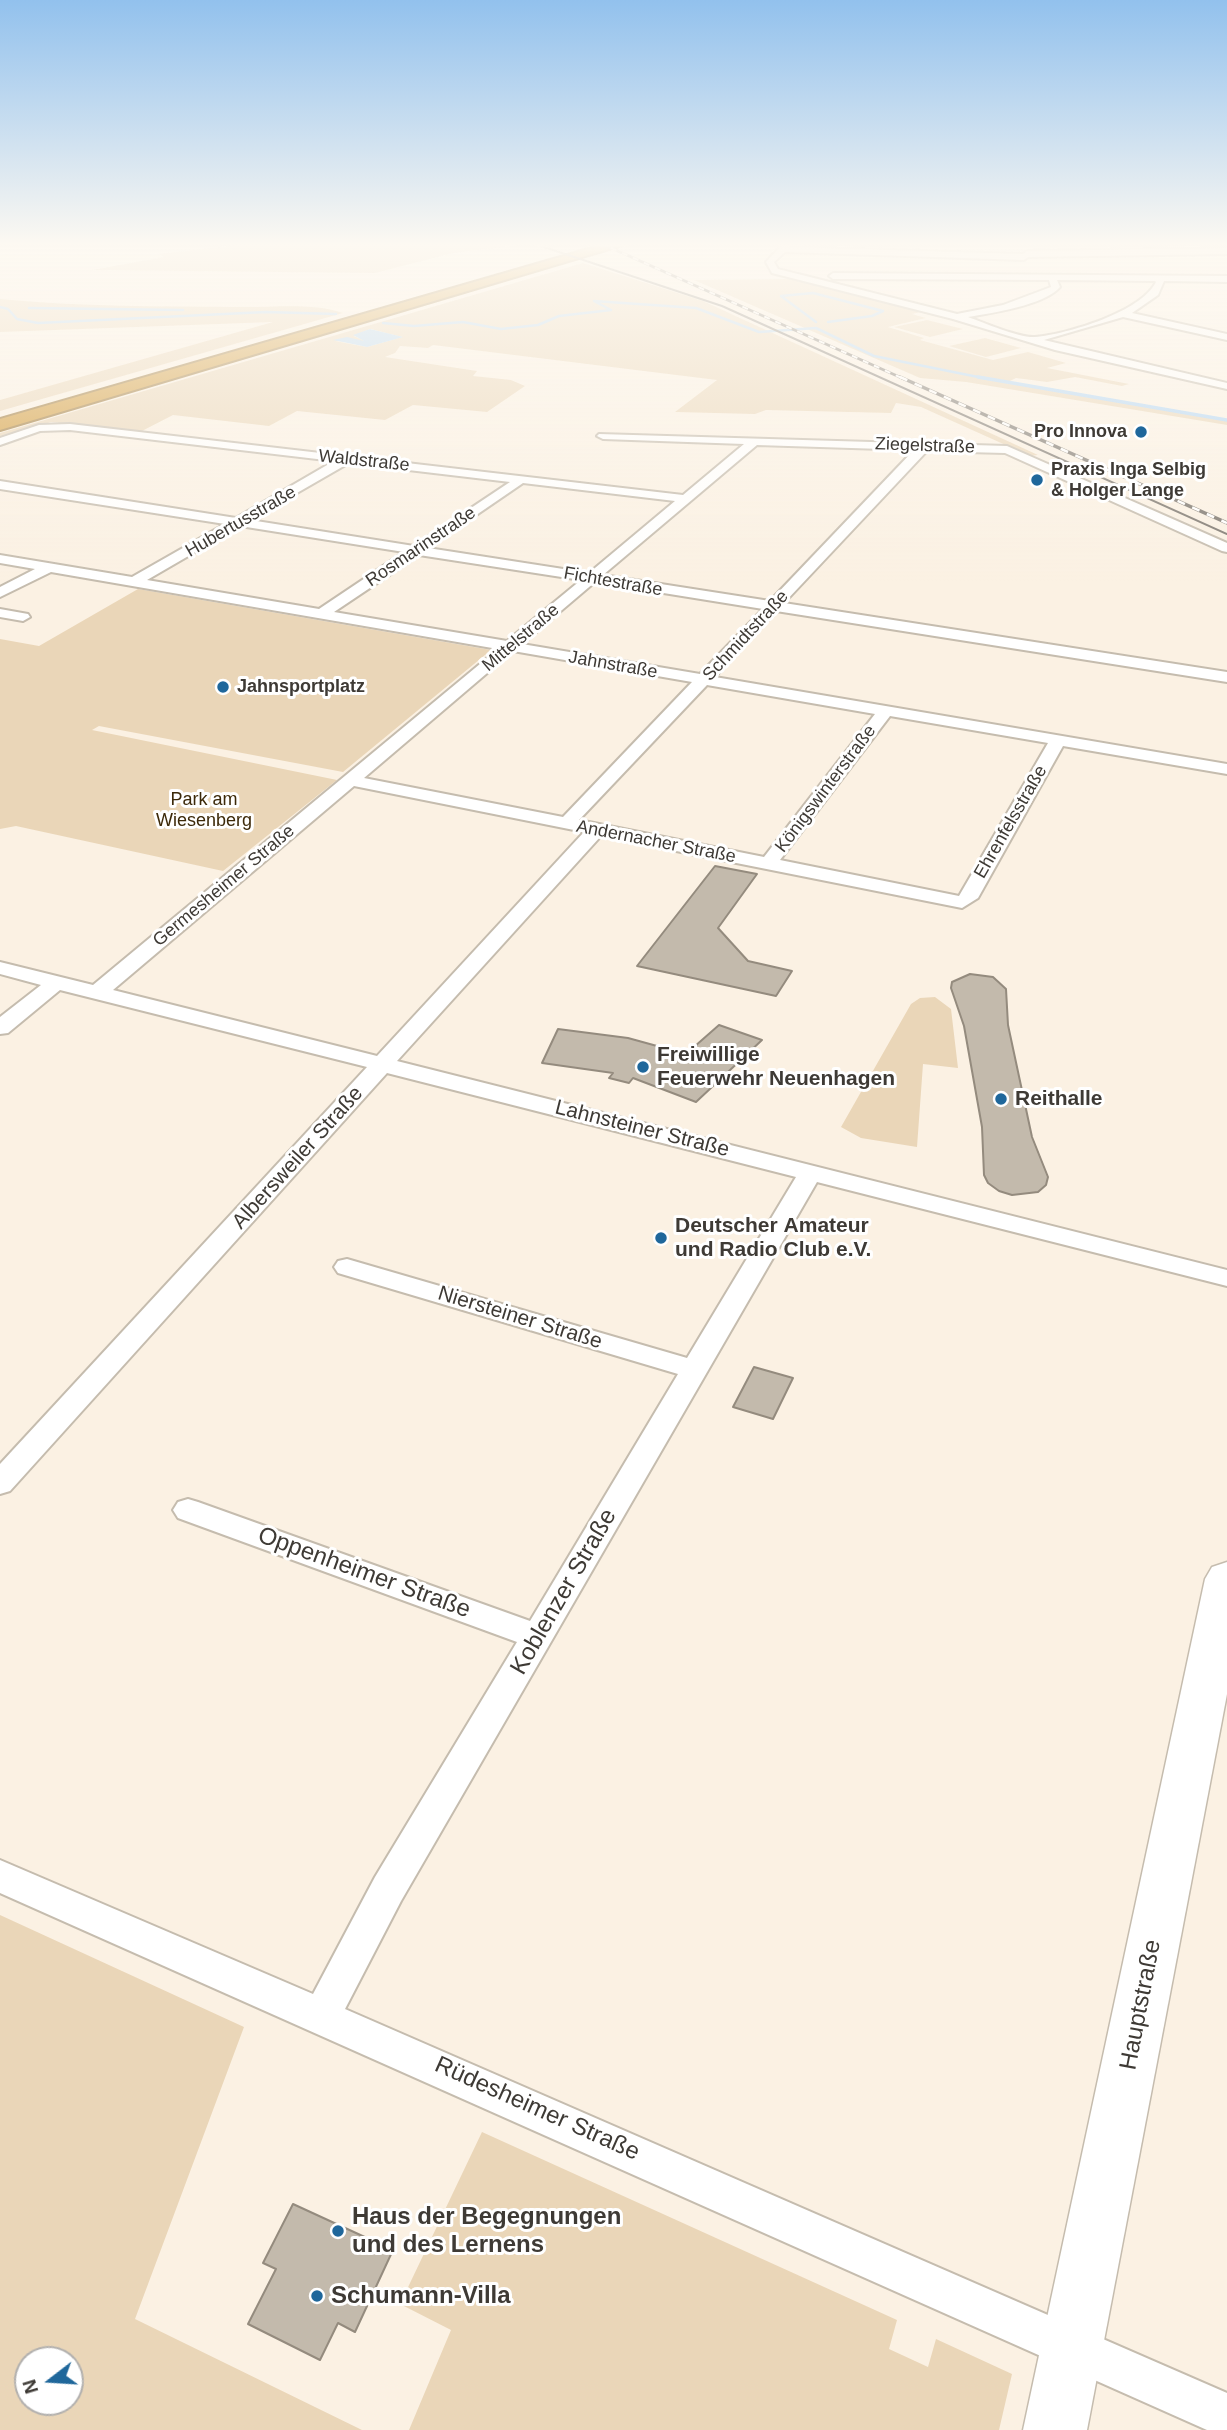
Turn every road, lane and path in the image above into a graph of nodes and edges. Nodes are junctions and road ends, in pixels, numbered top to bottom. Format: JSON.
{"nodes":[{"id":1,"x":207,"y":356,"type":"edge"},
{"id":2,"x":235,"y":356,"type":"edge"},
{"id":3,"x":1098,"y":356,"type":"edge"},
{"id":4,"x":1227,"y":374,"type":"edge"},
{"id":5,"x":1203,"y":381,"type":"junction"},
{"id":6,"x":1227,"y":386,"type":"edge"},
{"id":7,"x":0,"y":416,"type":"edge"},
{"id":8,"x":0,"y":425,"type":"edge"},
{"id":9,"x":603,"y":436,"type":"dead end"},
{"id":10,"x":755,"y":441,"type":"junction"},
{"id":11,"x":0,"y":442,"type":"edge"},
{"id":12,"x":925,"y":446,"type":"junction"},
{"id":13,"x":347,"y":459,"type":"junction"},
{"id":14,"x":522,"y":479,"type":"junction"},
{"id":15,"x":0,"y":485,"type":"edge"},
{"id":16,"x":688,"y":499,"type":"junction"},
{"id":17,"x":241,"y":522,"type":"junction"},
{"id":18,"x":1227,"y":548,"type":"edge"},
{"id":19,"x":417,"y":550,"type":"junction"},
{"id":20,"x":0,"y":559,"type":"edge"},
{"id":21,"x":48,"y":568,"type":"junction"},
{"id":22,"x":594,"y":578,"type":"junction"},
{"id":23,"x":134,"y":582,"type":"junction"},
{"id":24,"x":0,"y":593,"type":"edge"},
{"id":25,"x":773,"y":608,"type":"junction"},
{"id":26,"x":0,"y":613,"type":"edge"},
{"id":27,"x":321,"y":614,"type":"junction"},
{"id":28,"x":23,"y":617,"type":"dead end"},
{"id":29,"x":509,"y":647,"type":"junction"},
{"id":30,"x":1227,"y":677,"type":"edge"},
{"id":31,"x":704,"y":681,"type":"junction"},
{"id":32,"x":885,"y":712,"type":"junction"},
{"id":33,"x":1058,"y":741,"type":"junction"},
{"id":34,"x":1227,"y":769,"type":"edge"},
{"id":35,"x":349,"y":780,"type":"junction"},
{"id":36,"x":566,"y":824,"type":"junction"},
{"id":37,"x":596,"y":830,"type":"junction"},
{"id":38,"x":767,"y":865,"type":"junction"},
{"id":39,"x":962,"y":902,"type":"joint"},
{"id":40,"x":0,"y":968,"type":"edge"},
{"id":41,"x":57,"y":982,"type":"junction"},
{"id":42,"x":98,"y":992,"type":"junction"},
{"id":43,"x":0,"y":1028,"type":"edge"},
{"id":44,"x":384,"y":1063,"type":"junction"},
{"id":45,"x":811,"y":1172,"type":"junction"},
{"id":46,"x":347,"y":1267,"type":"dead end"},
{"id":47,"x":1227,"y":1278,"type":"edge"},
{"id":48,"x":693,"y":1369,"type":"junction"},
{"id":49,"x":0,"y":1483,"type":"edge"},
{"id":50,"x":188,"y":1510,"type":"dead end"},
{"id":51,"x":1227,"y":1579,"type":"edge"},
{"id":52,"x":539,"y":1637,"type":"junction"},
{"id":53,"x":1216,"y":1694,"type":"edge"},
{"id":54,"x":0,"y":1875,"type":"edge"},
{"id":55,"x":322,"y":2015,"type":"junction"},
{"id":56,"x":1072,"y":2346,"type":"junction"},
{"id":57,"x":1227,"y":2416,"type":"edge"},
{"id":58,"x":1055,"y":2430,"type":"edge"}],
"edges":[{"from":1,"to":7,"type":"highway"},
{"from":2,"to":8,"type":"highway"},
{"from":3,"to":5,"type":"street"},
{"from":4,"to":5,"type":"street"},
{"from":5,"to":6,"type":"street"},
{"from":9,"to":10,"type":"street","name":"Ziegelstraße"},
{"from":10,"to":12,"type":"street","name":"Ziegelstraße"},
{"from":10,"to":16,"type":"street","name":"Mittelstraße"},
{"from":11,"to":13,"type":"street","name":"Waldstraße"},
{"from":12,"to":18,"type":"street","name":"Ziegelstraße"},
{"from":12,"to":25,"type":"street","name":"Schmidtstraße"},
{"from":13,"to":14,"type":"street","name":"Waldstraße"},
{"from":13,"to":17,"type":"street","name":"Hubertusstraße"},
{"from":14,"to":16,"type":"street","name":"Waldstraße"},
{"from":14,"to":19,"type":"street","name":"Rosmarinstraße"},
{"from":15,"to":17,"type":"street","name":"Fichtestraße"},
{"from":16,"to":22,"type":"street","name":"Mittelstraße"},
{"from":17,"to":19,"type":"street","name":"Fichtestraße"},
{"from":17,"to":23,"type":"street","name":"Hubertusstraße"},
{"from":19,"to":22,"type":"street","name":"Fichtestraße"},
{"from":19,"to":27,"type":"street","name":"Rosmarinstraße"},
{"from":20,"to":21,"type":"street","name":"Jahnstraße"},
{"from":21,"to":23,"type":"street","name":"Jahnstraße"},
{"from":21,"to":24,"type":"street"},
{"from":22,"to":25,"type":"street","name":"Fichtestraße"},
{"from":22,"to":29,"type":"street","name":"Mittelstraße"},
{"from":23,"to":27,"type":"street","name":"Jahnstraße"},
{"from":25,"to":30,"type":"street","name":"Fichtestraße"},
{"from":25,"to":31,"type":"street","name":"Schmidtstraße"},
{"from":26,"to":28,"type":"street"},
{"from":27,"to":29,"type":"street","name":"Jahnstraße"},
{"from":29,"to":31,"type":"street","name":"Jahnstraße"},
{"from":29,"to":35,"type":"street","name":"Mittelstraße"},
{"from":31,"to":32,"type":"street","name":"Jahnstraße"},
{"from":31,"to":36,"type":"street","name":"Schmidtstraße"},
{"from":32,"to":33,"type":"street","name":"Jahnstraße"},
{"from":32,"to":38,"type":"street","name":"Königswinterstraße"},
{"from":33,"to":34,"type":"street","name":"Jahnstraße"},
{"from":33,"to":39,"type":"street","name":"Ehrenfelsstraße"},
{"from":35,"to":36,"type":"street","name":"Andernacher Straße"},
{"from":35,"to":42,"type":"street","name":"Germesheimer Straße"},
{"from":36,"to":37,"type":"street","name":"Andernacher Straße"},
{"from":37,"to":38,"type":"street","name":"Andernacher Straße"},
{"from":37,"to":44,"type":"street","name":"Albersweiler Straße"},
{"from":38,"to":39,"type":"street","name":"Andernacher Straße"},
{"from":40,"to":41,"type":"street","name":"Lahnsteiner Straße"},
{"from":41,"to":42,"type":"street","name":"Lahnsteiner Straße"},
{"from":41,"to":43,"type":"street"},
{"from":42,"to":44,"type":"street","name":"Lahnsteiner Straße"},
{"from":44,"to":45,"type":"street","name":"Lahnsteiner Straße"},
{"from":44,"to":49,"type":"street","name":"Albersweiler Straße"},
{"from":45,"to":47,"type":"street","name":"Lahnsteiner Straße"},
{"from":45,"to":48,"type":"street","name":"Koblenzer Straße"},
{"from":46,"to":48,"type":"street","name":"Niersteiner Straße"},
{"from":48,"to":52,"type":"street","name":"Koblenzer Straße"},
{"from":50,"to":52,"type":"street","name":"Oppenheimer Straße"},
{"from":51,"to":53,"type":"main road","name":"Hauptstraße"},
{"from":52,"to":55,"type":"street","name":"Koblenzer Straße"},
{"from":53,"to":56,"type":"main road","name":"Hauptstraße"},
{"from":54,"to":55,"type":"street","name":"Rüdesheimer Straße"},
{"from":55,"to":56,"type":"street","name":"Rüdesheimer Straße"},
{"from":56,"to":57,"type":"street","name":"Rüdesheimer Straße"},
{"from":56,"to":58,"type":"main road","name":"Hauptstraße"}]}
